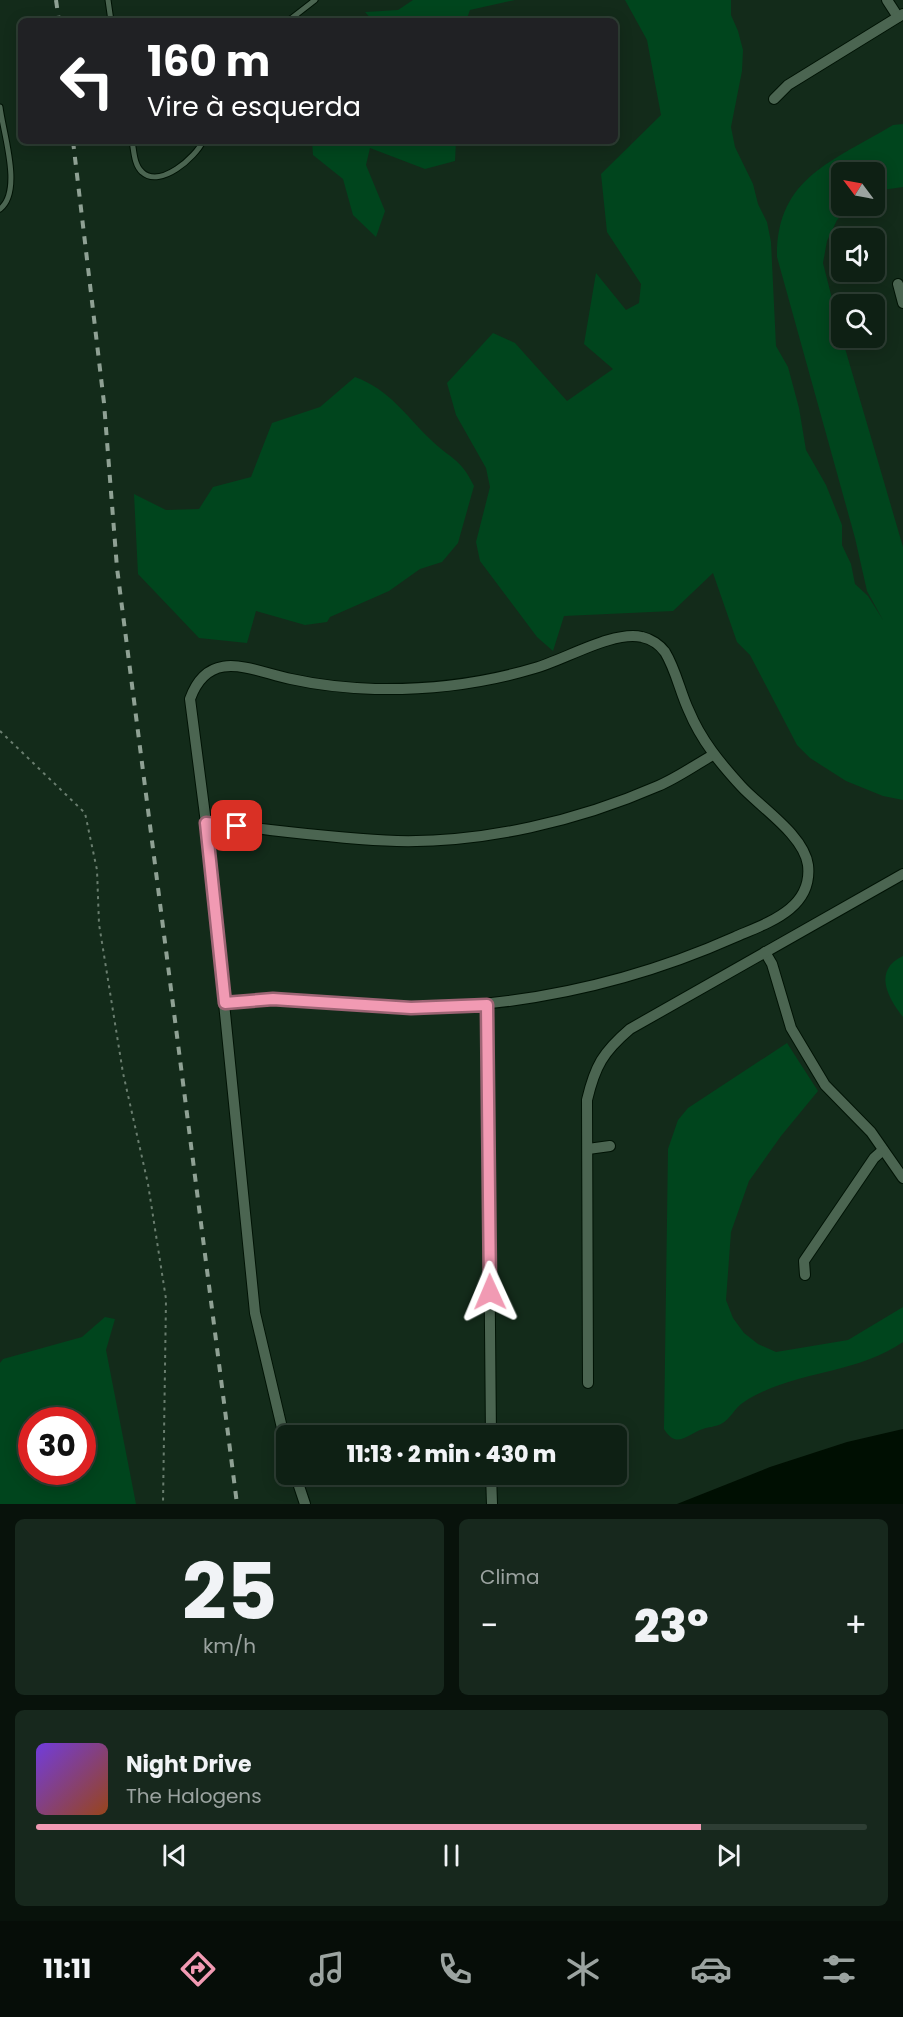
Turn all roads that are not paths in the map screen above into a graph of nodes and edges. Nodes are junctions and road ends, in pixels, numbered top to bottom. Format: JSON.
{"nodes":[{"id":1,"x":108,"y":0,"type":"edge"},
{"id":2,"x":315,"y":0,"type":"edge"},
{"id":3,"x":887,"y":0,"type":"edge"},
{"id":4,"x":900,"y":15,"type":"edge"},
{"id":5,"x":111,"y":18,"type":"edge"},
{"id":6,"x":292,"y":18,"type":"edge"},
{"id":7,"x":774,"y":99,"type":"dead end"},
{"id":8,"x":0,"y":107,"type":"edge"},
{"id":9,"x":133,"y":144,"type":"edge"},
{"id":10,"x":202,"y":144,"type":"edge"},
{"id":11,"x":0,"y":209,"type":"edge"},
{"id":12,"x":898,"y":284,"type":"dead end"},
{"id":13,"x":903,"y":303,"type":"edge"},
{"id":14,"x":713,"y":755,"type":"junction"},
{"id":15,"x":206,"y":823,"type":"junction"},
{"id":16,"x":903,"y":874,"type":"edge"},
{"id":17,"x":765,"y":952,"type":"junction"},
{"id":18,"x":225,"y":1003,"type":"junction"},
{"id":19,"x":487,"y":1005,"type":"junction"},
{"id":20,"x":610,"y":1146,"type":"dead end"},
{"id":21,"x":588,"y":1149,"type":"junction"},
{"id":22,"x":883,"y":1150,"type":"junction"},
{"id":23,"x":903,"y":1178,"type":"edge"},
{"id":24,"x":805,"y":1275,"type":"dead end"},
{"id":25,"x":588,"y":1383,"type":"dead end"},
{"id":26,"x":281,"y":1425,"type":"edge"},
{"id":27,"x":491,"y":1425,"type":"edge"},
{"id":28,"x":299,"y":1485,"type":"edge"},
{"id":29,"x":491,"y":1485,"type":"edge"},
{"id":30,"x":305,"y":1504,"type":"edge"},
{"id":31,"x":492,"y":1504,"type":"edge"}],
"edges":[{"from":1,"to":5,"type":"lane"},
{"from":2,"to":6,"type":"lane"},
{"from":3,"to":4,"type":"street"},
{"from":4,"to":7,"type":"street"},
{"from":8,"to":11,"type":"lane"},
{"from":9,"to":10,"type":"lane"},
{"from":12,"to":13,"type":"street"},
{"from":14,"to":15,"type":"street"},
{"from":14,"to":15,"type":"street"},
{"from":14,"to":19,"type":"street"},
{"from":15,"to":18,"type":"street"},
{"from":16,"to":17,"type":"street"},
{"from":17,"to":21,"type":"street"},
{"from":17,"to":22,"type":"street"},
{"from":18,"to":19,"type":"street"},
{"from":18,"to":26,"type":"street"},
{"from":19,"to":27,"type":"street"},
{"from":20,"to":21,"type":"street"},
{"from":21,"to":25,"type":"street"},
{"from":22,"to":23,"type":"street"},
{"from":22,"to":24,"type":"street"},
{"from":28,"to":30,"type":"street"},
{"from":29,"to":31,"type":"street"}]}
